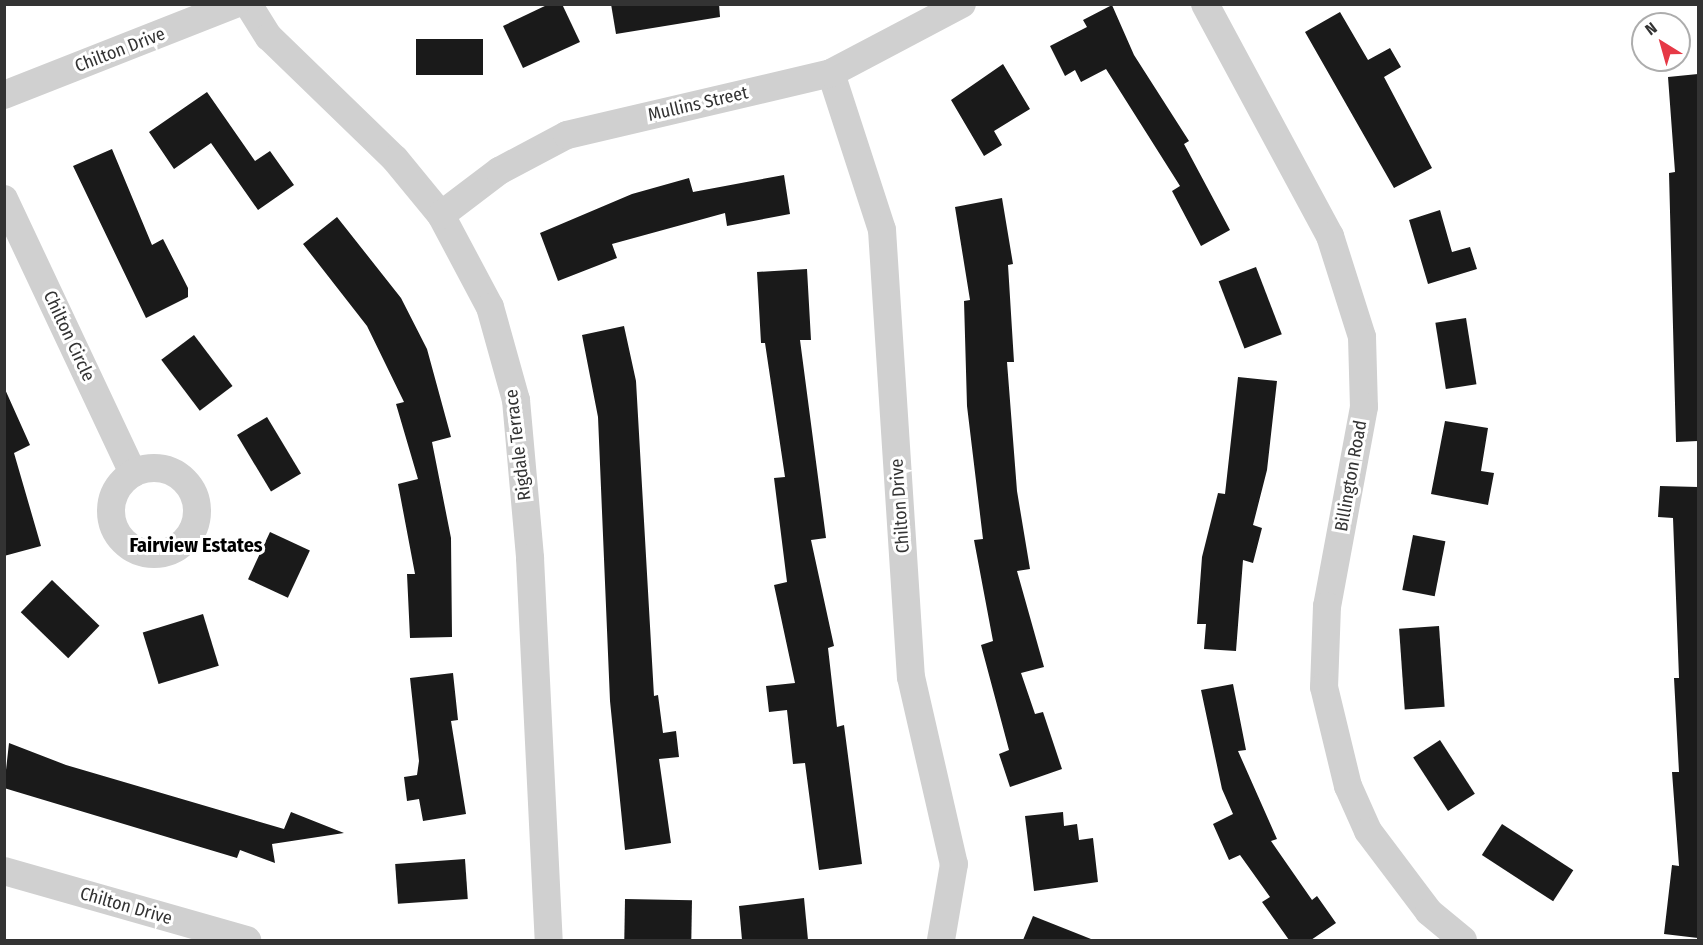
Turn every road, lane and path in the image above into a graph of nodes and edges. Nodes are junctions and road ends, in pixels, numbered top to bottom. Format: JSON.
{"nodes":[{"id":1,"x":235,"y":4,"type":"edge"},
{"id":2,"x":248,"y":4,"type":"edge"},
{"id":3,"x":962,"y":4,"type":"edge"},
{"id":4,"x":1205,"y":4,"type":"edge"},
{"id":5,"x":831,"y":73,"type":"junction"},
{"id":6,"x":4,"y":95,"type":"edge"},
{"id":7,"x":4,"y":199,"type":"edge"},
{"id":8,"x":441,"y":215,"type":"junction"},
{"id":9,"x":133,"y":473,"type":"dead end"},
{"id":10,"x":4,"y":871,"type":"edge"},
{"id":11,"x":247,"y":940,"type":"edge"},
{"id":12,"x":549,"y":940,"type":"edge"},
{"id":13,"x":941,"y":940,"type":"edge"},
{"id":14,"x":1463,"y":940,"type":"edge"}],
"edges":[{"from":1,"to":6,"type":"street","name":"Chilton Drive"},
{"from":2,"to":8,"type":"street","name":"Rigdale Terrace"},
{"from":3,"to":5,"type":"street","name":"Mullins Street"},
{"from":4,"to":14,"type":"street","name":"Billington Road"},
{"from":5,"to":8,"type":"street","name":"Mullins Street"},
{"from":5,"to":13,"type":"street","name":"Chilton Drive"},
{"from":7,"to":9,"type":"street","name":"Chilton Circle"},
{"from":8,"to":12,"type":"street","name":"Rigdale Terrace"},
{"from":10,"to":11,"type":"street","name":"Chilton Drive"}]}
